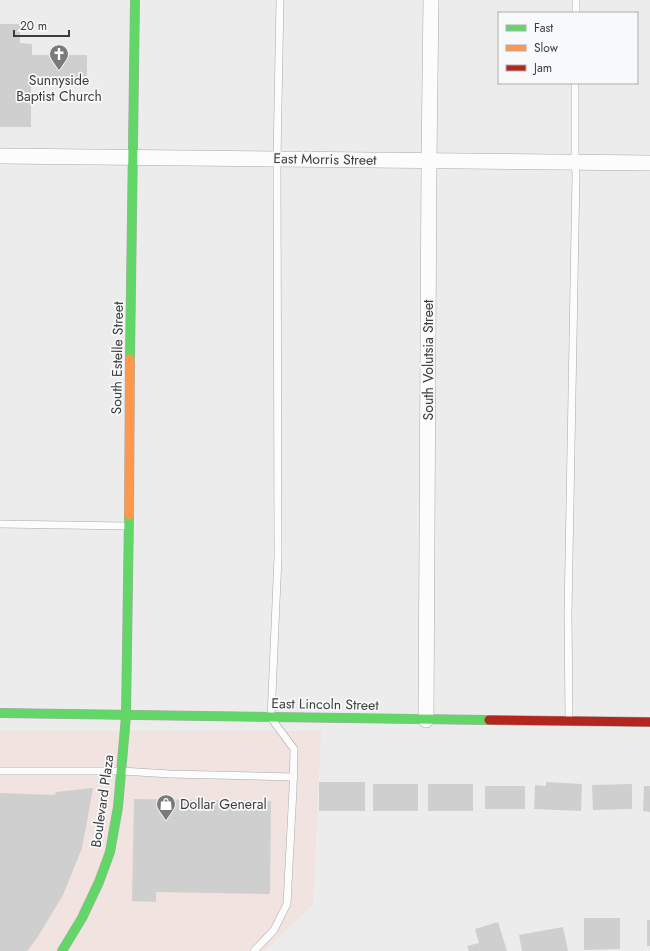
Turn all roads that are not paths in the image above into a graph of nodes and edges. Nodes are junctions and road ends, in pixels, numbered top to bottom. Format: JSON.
{"nodes":[{"id":1,"x":135,"y":0,"type":"edge"},
{"id":2,"x":280,"y":0,"type":"edge"},
{"id":3,"x":431,"y":0,"type":"edge"},
{"id":4,"x":576,"y":0,"type":"edge"},
{"id":5,"x":576,"y":12,"type":"edge"},
{"id":6,"x":575,"y":84,"type":"edge"},
{"id":7,"x":0,"y":156,"type":"edge"},
{"id":8,"x":133,"y":157,"type":"junction"},
{"id":9,"x":277,"y":159,"type":"junction"},
{"id":10,"x":429,"y":160,"type":"junction"},
{"id":11,"x":574,"y":162,"type":"junction"},
{"id":12,"x":650,"y":163,"type":"edge"},
{"id":13,"x":0,"y":524,"type":"edge"},
{"id":14,"x":128,"y":526,"type":"junction"},
{"id":15,"x":0,"y":713,"type":"edge"},
{"id":16,"x":126,"y":716,"type":"junction"},
{"id":17,"x":271,"y":718,"type":"junction"},
{"id":18,"x":426,"y":720,"type":"junction"},
{"id":19,"x":569,"y":721,"type":"junction"},
{"id":20,"x":650,"y":722,"type":"edge"},
{"id":21,"x":0,"y":771,"type":"edge"},
{"id":22,"x":121,"y":771,"type":"junction"},
{"id":23,"x":294,"y":777,"type":"junction"},
{"id":24,"x":62,"y":951,"type":"edge"},
{"id":25,"x":254,"y":951,"type":"edge"}],
"edges":[{"from":1,"to":8,"type":"street","name":"South Estelle Street"},
{"from":2,"to":9,"type":"lane"},
{"from":3,"to":10,"type":"street","name":"South Volutsia Street"},
{"from":4,"to":5,"type":"lane"},
{"from":6,"to":11,"type":"lane"},
{"from":7,"to":8,"type":"street","name":"East Morris Street"},
{"from":8,"to":9,"type":"street","name":"East Morris Street"},
{"from":8,"to":14,"type":"street","name":"South Estelle Street"},
{"from":9,"to":10,"type":"street","name":"East Morris Street"},
{"from":9,"to":17,"type":"lane"},
{"from":10,"to":11,"type":"street","name":"East Morris Street"},
{"from":10,"to":18,"type":"street","name":"South Volutsia Street"},
{"from":11,"to":12,"type":"street","name":"East Morris Street"},
{"from":11,"to":19,"type":"lane"},
{"from":13,"to":14,"type":"lane"},
{"from":14,"to":16,"type":"street","name":"South Estelle Street"},
{"from":15,"to":16,"type":"street","name":"East Lincoln Street"},
{"from":16,"to":17,"type":"street","name":"East Lincoln Street"},
{"from":16,"to":22,"type":"street","name":"Boulevard Plaza"},
{"from":17,"to":18,"type":"street","name":"East Lincoln Street"},
{"from":17,"to":23,"type":"lane"},
{"from":18,"to":19,"type":"street","name":"East Lincoln Street"},
{"from":19,"to":20,"type":"street","name":"East Lincoln Street"},
{"from":21,"to":22,"type":"lane"},
{"from":22,"to":23,"type":"lane"},
{"from":22,"to":24,"type":"street","name":"Boulevard Plaza"},
{"from":23,"to":25,"type":"lane"}]}
